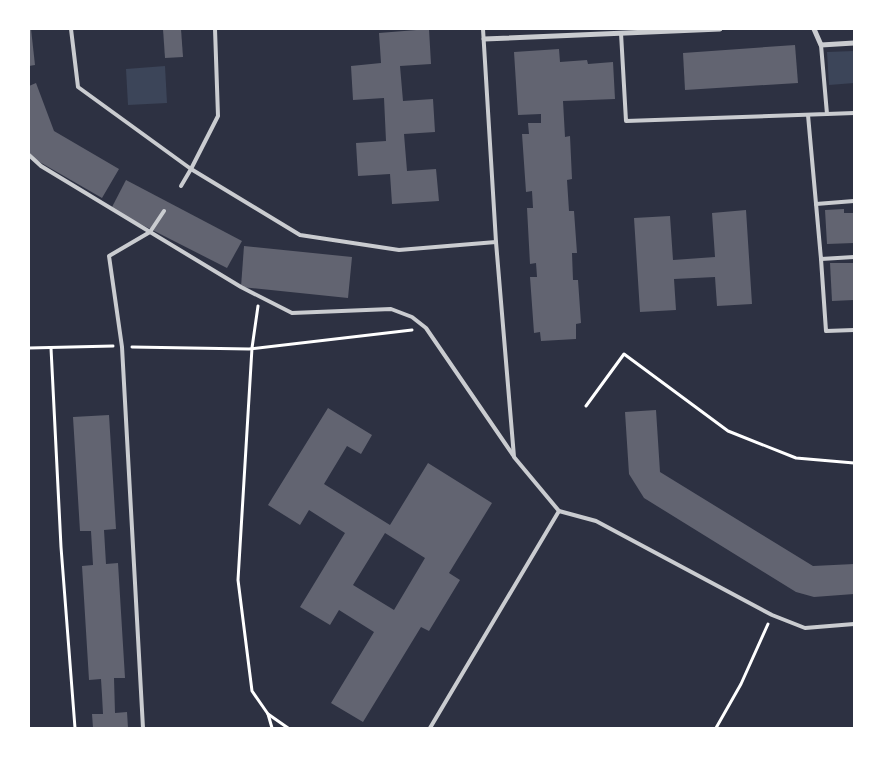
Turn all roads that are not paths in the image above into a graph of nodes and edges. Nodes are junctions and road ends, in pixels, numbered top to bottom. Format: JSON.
{"nodes":[{"id":1,"x":71,"y":29,"type":"edge"},
{"id":2,"x":216,"y":29,"type":"edge"},
{"id":3,"x":483,"y":29,"type":"edge"},
{"id":4,"x":714,"y":29,"type":"edge"},
{"id":5,"x":720,"y":29,"type":"edge"},
{"id":6,"x":814,"y":29,"type":"edge"},
{"id":7,"x":621,"y":33,"type":"junction"},
{"id":8,"x":484,"y":39,"type":"junction"},
{"id":9,"x":854,"y":43,"type":"edge"},
{"id":10,"x":821,"y":45,"type":"junction"},
{"id":11,"x":854,"y":113,"type":"edge"},
{"id":12,"x":826,"y":114,"type":"junction"},
{"id":13,"x":808,"y":115,"type":"junction"},
{"id":14,"x":29,"y":155,"type":"edge"},
{"id":15,"x":191,"y":169,"type":"junction"},
{"id":16,"x":180,"y":186,"type":"dead end"},
{"id":17,"x":854,"y":201,"type":"edge"},
{"id":18,"x":816,"y":204,"type":"junction"},
{"id":19,"x":164,"y":211,"type":"dead end"},
{"id":20,"x":150,"y":232,"type":"junction"},
{"id":21,"x":496,"y":242,"type":"junction"},
{"id":22,"x":854,"y":257,"type":"edge"},
{"id":23,"x":821,"y":259,"type":"junction"},
{"id":24,"x":854,"y":330,"type":"edge"},
{"id":25,"x":514,"y":457,"type":"junction"},
{"id":26,"x":559,"y":512,"type":"junction"},
{"id":27,"x":854,"y":624,"type":"edge"},
{"id":28,"x":143,"y":728,"type":"edge"},
{"id":29,"x":430,"y":728,"type":"edge"}],
"edges":[{"from":1,"to":15,"type":"lane"},
{"from":2,"to":15,"type":"lane"},
{"from":3,"to":8,"type":"lane"},
{"from":4,"to":5,"type":"street"},
{"from":4,"to":7,"type":"street"},
{"from":6,"to":10,"type":"street"},
{"from":7,"to":8,"type":"street"},
{"from":7,"to":13,"type":"lane"},
{"from":8,"to":21,"type":"lane"},
{"from":9,"to":10,"type":"street"},
{"from":10,"to":12,"type":"lane"},
{"from":11,"to":12,"type":"lane"},
{"from":12,"to":13,"type":"lane"},
{"from":13,"to":18,"type":"lane"},
{"from":14,"to":20,"type":"lane"},
{"from":15,"to":16,"type":"lane"},
{"from":15,"to":21,"type":"lane"},
{"from":17,"to":18,"type":"lane"},
{"from":18,"to":23,"type":"lane"},
{"from":19,"to":20,"type":"lane"},
{"from":20,"to":25,"type":"lane"},
{"from":20,"to":28,"type":"lane"},
{"from":21,"to":25,"type":"lane"},
{"from":22,"to":23,"type":"lane"},
{"from":23,"to":24,"type":"lane"},
{"from":25,"to":26,"type":"lane"},
{"from":26,"to":27,"type":"lane"},
{"from":26,"to":29,"type":"lane"}]}
